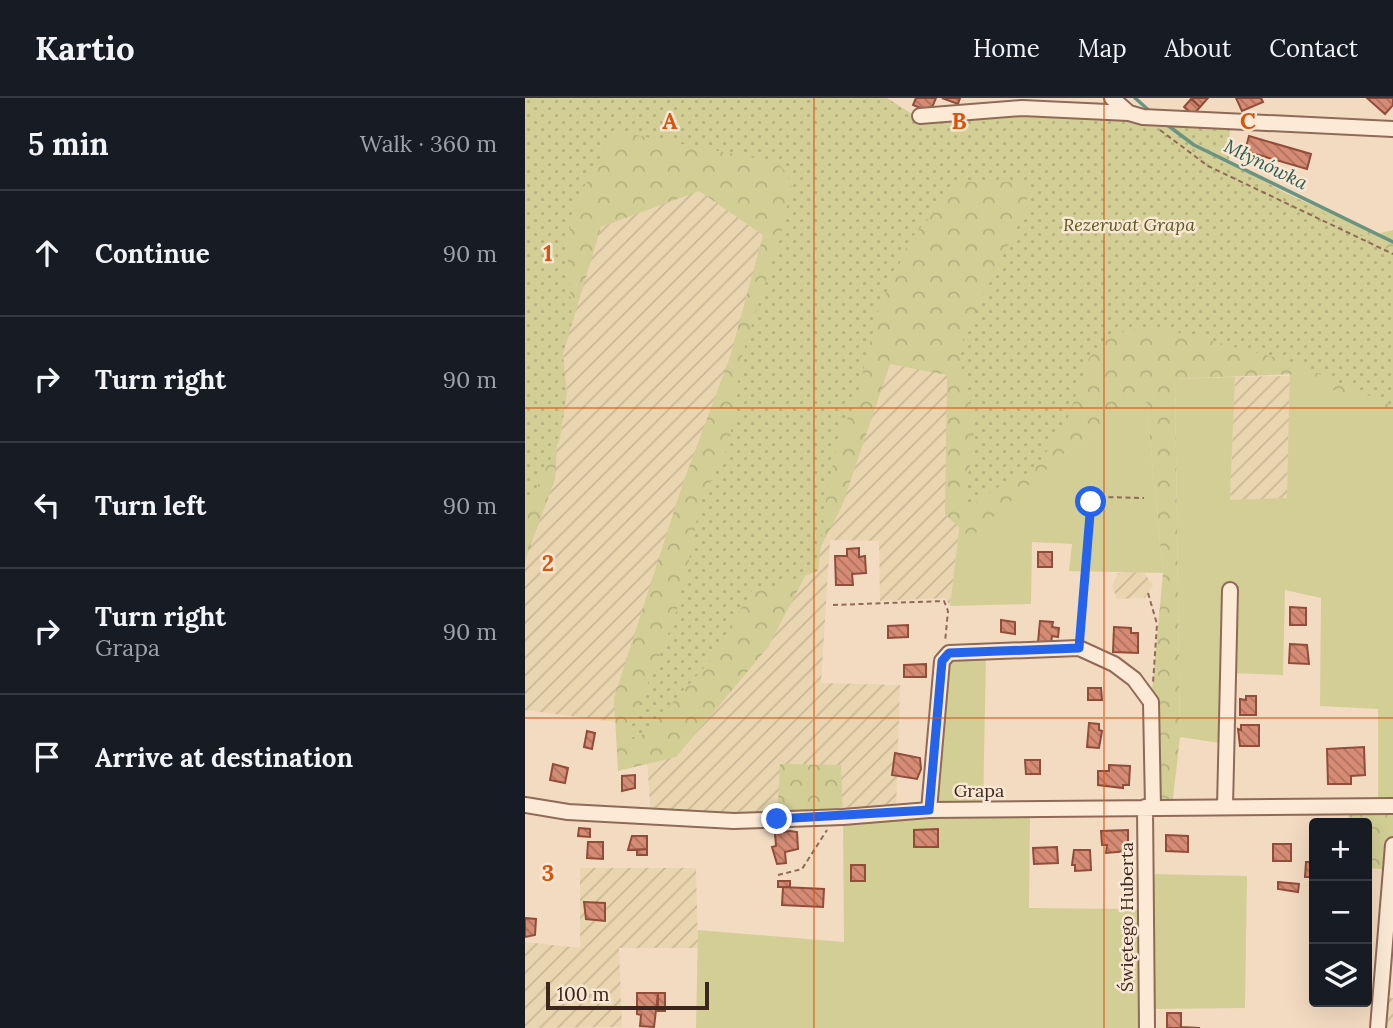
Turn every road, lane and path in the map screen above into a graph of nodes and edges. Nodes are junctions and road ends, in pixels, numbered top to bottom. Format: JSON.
{"nodes":[{"id":1,"x":1112,"y":98,"type":"edge"},
{"id":2,"x":920,"y":116,"type":"dead end"},
{"id":3,"x":1136,"y":116,"type":"junction"},
{"id":4,"x":1393,"y":129,"type":"edge"},
{"id":5,"x":1393,"y":254,"type":"edge"},
{"id":6,"x":1144,"y":498,"type":"dead end"},
{"id":7,"x":1230,"y":590,"type":"dead end"},
{"id":8,"x":1148,"y":593,"type":"dead end"},
{"id":9,"x":833,"y":604,"type":"dead end"},
{"id":10,"x":1079,"y":648,"type":"junction"},
{"id":11,"x":946,"y":657,"type":"junction"},
{"id":12,"x":1151,"y":702,"type":"junction"},
{"id":13,"x":525,"y":805,"type":"edge"},
{"id":14,"x":1393,"y":806,"type":"edge"},
{"id":15,"x":1149,"y":807,"type":"junction"},
{"id":16,"x":1225,"y":807,"type":"junction"},
{"id":17,"x":929,"y":810,"type":"junction"},
{"id":18,"x":834,"y":817,"type":"junction"},
{"id":19,"x":1393,"y":845,"type":"edge"},
{"id":20,"x":778,"y":875,"type":"dead end"},
{"id":21,"x":1147,"y":1028,"type":"edge"},
{"id":22,"x":1378,"y":1028,"type":"edge"}],
"edges":[{"from":1,"to":3,"type":"street"},
{"from":2,"to":3,"type":"street"},
{"from":3,"to":4,"type":"street"},
{"from":3,"to":5,"type":"path"},
{"from":6,"to":10,"type":"path"},
{"from":7,"to":16,"type":"street"},
{"from":8,"to":12,"type":"path"},
{"from":9,"to":11,"type":"path"},
{"from":10,"to":11,"type":"street"},
{"from":10,"to":12,"type":"street"},
{"from":11,"to":17,"type":"street"},
{"from":12,"to":15,"type":"street","name":"Świętego Huberta"},
{"from":13,"to":18,"type":"street","name":"Grapa"},
{"from":14,"to":16,"type":"street","name":"Grapa"},
{"from":15,"to":16,"type":"street","name":"Grapa"},
{"from":15,"to":17,"type":"street","name":"Grapa"},
{"from":15,"to":21,"type":"street","name":"Świętego Huberta"},
{"from":17,"to":18,"type":"street","name":"Grapa"},
{"from":18,"to":20,"type":"path"},
{"from":19,"to":22,"type":"street"}]}
